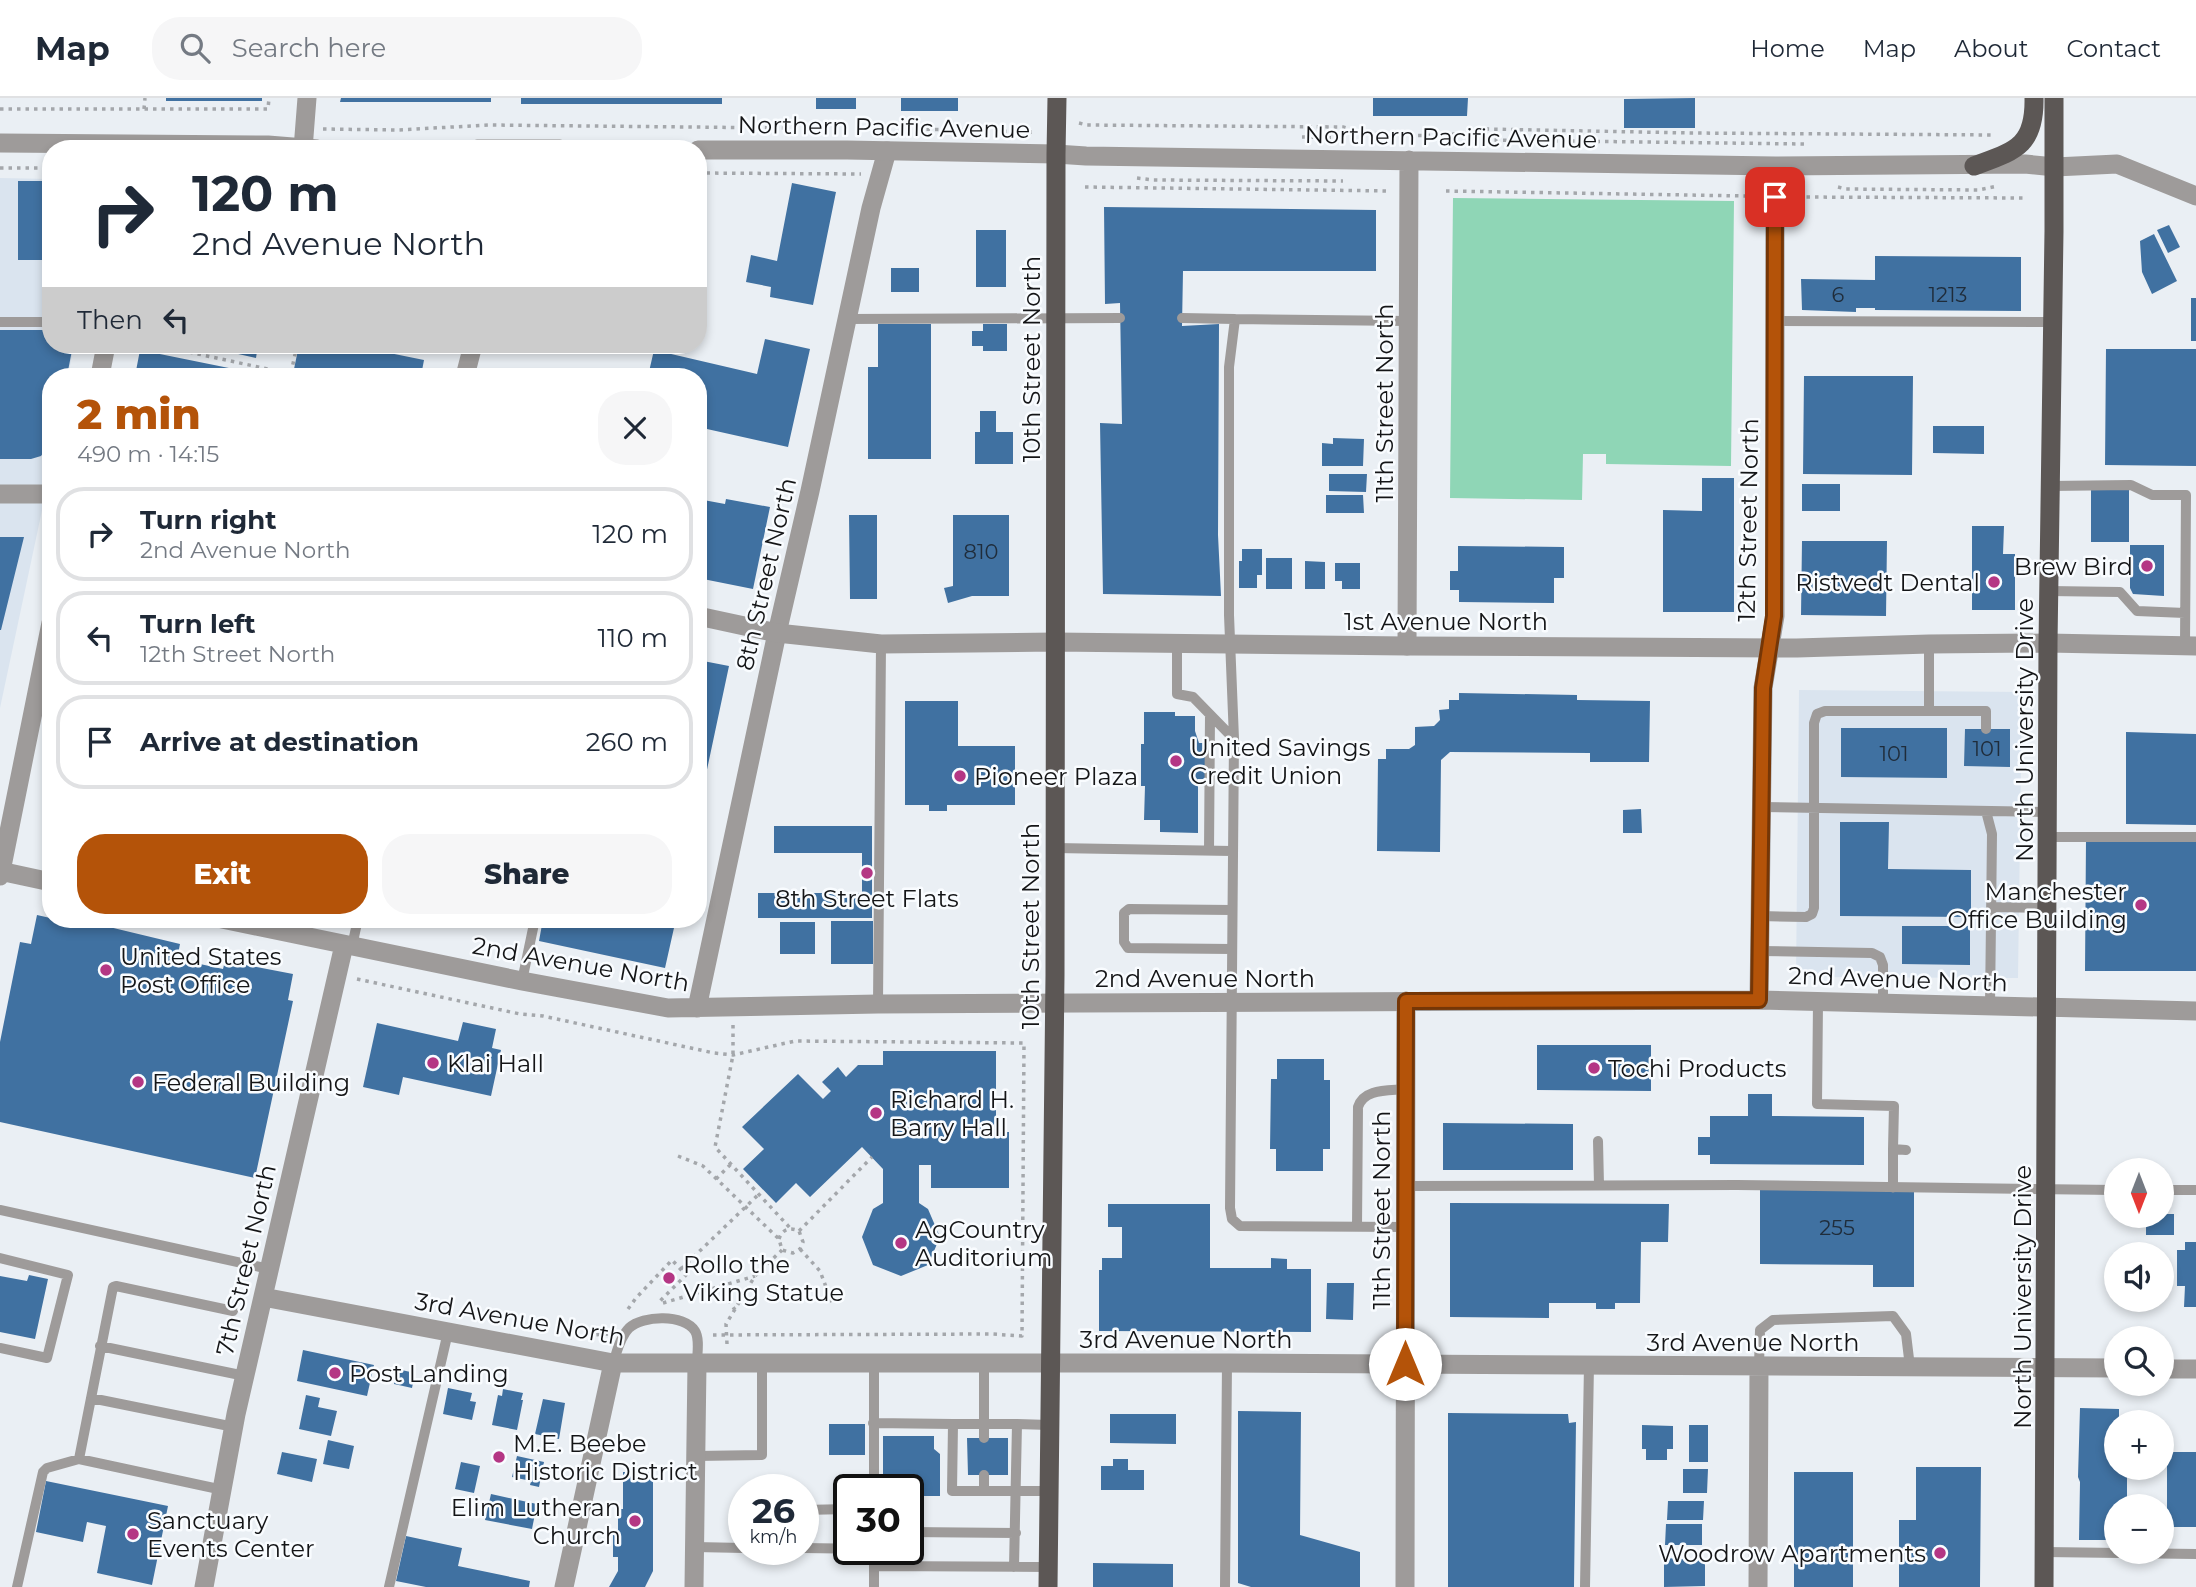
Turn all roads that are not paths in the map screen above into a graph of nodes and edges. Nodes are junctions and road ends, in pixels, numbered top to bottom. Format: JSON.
{"nodes":[{"id":1,"x":307,"y":98,"type":"edge"},
{"id":2,"x":1057,"y":98,"type":"edge"},
{"id":3,"x":2034,"y":98,"type":"edge"},
{"id":4,"x":2054,"y":98,"type":"edge"},
{"id":5,"x":308,"y":140,"type":"edge"},
{"id":6,"x":0,"y":143,"type":"edge"},
{"id":7,"x":42,"y":143,"type":"edge"},
{"id":8,"x":707,"y":150,"type":"edge"},
{"id":9,"x":887,"y":151,"type":"junction"},
{"id":10,"x":1056,"y":154,"type":"junction"},
{"id":11,"x":1409,"y":160,"type":"junction"},
{"id":12,"x":1775,"y":166,"type":"junction"},
{"id":13,"x":1974,"y":166,"type":"junction"},
{"id":14,"x":2054,"y":167,"type":"junction"},
{"id":15,"x":2196,"y":196,"type":"edge"},
{"id":16,"x":1056,"y":318,"type":"junction"},
{"id":17,"x":1120,"y":318,"type":"dead end"},
{"id":18,"x":1182,"y":318,"type":"dead end"},
{"id":19,"x":846,"y":319,"type":"junction"},
{"id":20,"x":1235,"y":319,"type":"junction"},
{"id":21,"x":1408,"y":321,"type":"junction"},
{"id":22,"x":1774,"y":321,"type":"junction"},
{"id":23,"x":0,"y":322,"type":"edge"},
{"id":24,"x":42,"y":322,"type":"edge"},
{"id":25,"x":2052,"y":322,"type":"junction"},
{"id":26,"x":2050,"y":486,"type":"junction"},
{"id":27,"x":0,"y":494,"type":"edge"},
{"id":28,"x":42,"y":494,"type":"edge"},
{"id":29,"x":2049,"y":591,"type":"junction"},
{"id":30,"x":2185,"y":613,"type":"junction"},
{"id":31,"x":707,"y":618,"type":"edge"},
{"id":32,"x":777,"y":633,"type":"junction"},
{"id":33,"x":1055,"y":642,"type":"junction"},
{"id":34,"x":2048,"y":643,"type":"junction"},
{"id":35,"x":881,"y":644,"type":"junction"},
{"id":36,"x":1177,"y":644,"type":"junction"},
{"id":37,"x":1230,"y":644,"type":"junction"},
{"id":38,"x":1928,"y":644,"type":"junction"},
{"id":39,"x":1407,"y":646,"type":"junction"},
{"id":40,"x":2190,"y":646,"type":"edge"},
{"id":41,"x":1769,"y":647,"type":"junction"},
{"id":42,"x":42,"y":666,"type":"edge"},
{"id":43,"x":1928,"y":710,"type":"junction"},
{"id":44,"x":1210,"y":715,"type":"junction"},
{"id":45,"x":1986,"y":729,"type":"dead end"},
{"id":46,"x":1234,"y":739,"type":"junction"},
{"id":47,"x":1761,"y":807,"type":"junction"},
{"id":48,"x":1814,"y":808,"type":"junction"},
{"id":49,"x":1986,"y":811,"type":"junction"},
{"id":50,"x":2049,"y":812,"type":"junction"},
{"id":51,"x":2048,"y":836,"type":"junction"},
{"id":52,"x":2196,"y":837,"type":"edge"},
{"id":53,"x":1055,"y":848,"type":"junction"},
{"id":54,"x":1209,"y":851,"type":"junction"},
{"id":55,"x":1232,"y":851,"type":"junction"},
{"id":56,"x":0,"y":873,"type":"edge"},
{"id":57,"x":42,"y":880,"type":"edge"},
{"id":58,"x":1992,"y":907,"type":"junction"},
{"id":59,"x":2048,"y":908,"type":"junction"},
{"id":60,"x":1233,"y":911,"type":"junction"},
{"id":61,"x":1760,"y":916,"type":"junction"},
{"id":62,"x":266,"y":928,"type":"edge"},
{"id":63,"x":355,"y":928,"type":"edge"},
{"id":64,"x":533,"y":928,"type":"edge"},
{"id":65,"x":348,"y":945,"type":"junction"},
{"id":66,"x":1233,"y":949,"type":"junction"},
{"id":67,"x":1759,"y":951,"type":"junction"},
{"id":68,"x":522,"y":981,"type":"junction"},
{"id":69,"x":1759,"y":1000,"type":"junction"},
{"id":70,"x":1406,"y":1001,"type":"junction"},
{"id":71,"x":1233,"y":1002,"type":"junction"},
{"id":72,"x":1818,"y":1002,"type":"junction"},
{"id":73,"x":1055,"y":1003,"type":"junction"},
{"id":74,"x":1883,"y":1003,"type":"junction"},
{"id":75,"x":878,"y":1004,"type":"junction"},
{"id":76,"x":1990,"y":1006,"type":"junction"},
{"id":77,"x":698,"y":1008,"type":"junction"},
{"id":78,"x":2047,"y":1008,"type":"junction"},
{"id":79,"x":2196,"y":1010,"type":"edge"},
{"id":80,"x":1406,"y":1089,"type":"junction"},
{"id":81,"x":1598,"y":1141,"type":"dead end"},
{"id":82,"x":1893,"y":1149,"type":"junction"},
{"id":83,"x":1906,"y":1150,"type":"dead end"},
{"id":84,"x":1599,"y":1185,"type":"junction"},
{"id":85,"x":1406,"y":1186,"type":"junction"},
{"id":86,"x":1893,"y":1188,"type":"junction"},
{"id":87,"x":2046,"y":1190,"type":"junction"},
{"id":88,"x":2104,"y":1190,"type":"edge"},
{"id":89,"x":2174,"y":1190,"type":"edge"},
{"id":90,"x":2196,"y":1190,"type":"edge"},
{"id":91,"x":0,"y":1210,"type":"edge"},
{"id":92,"x":1357,"y":1227,"type":"junction"},
{"id":93,"x":1406,"y":1227,"type":"junction"},
{"id":94,"x":0,"y":1258,"type":"edge"},
{"id":95,"x":269,"y":1269,"type":"junction"},
{"id":96,"x":263,"y":1297,"type":"junction"},
{"id":97,"x":233,"y":1311,"type":"dead end"},
{"id":98,"x":448,"y":1332,"type":"junction"},
{"id":99,"x":100,"y":1346,"type":"junction"},
{"id":100,"x":0,"y":1348,"type":"edge"},
{"id":101,"x":613,"y":1363,"type":"junction"},
{"id":102,"x":984,"y":1363,"type":"junction"},
{"id":103,"x":1050,"y":1363,"type":"junction"},
{"id":104,"x":1227,"y":1363,"type":"junction"},
{"id":105,"x":698,"y":1364,"type":"junction"},
{"id":106,"x":762,"y":1364,"type":"junction"},
{"id":107,"x":874,"y":1364,"type":"junction"},
{"id":108,"x":1405,"y":1364,"type":"junction"},
{"id":109,"x":1589,"y":1366,"type":"junction"},
{"id":110,"x":1759,"y":1366,"type":"junction"},
{"id":111,"x":1910,"y":1367,"type":"junction"},
{"id":112,"x":2046,"y":1368,"type":"junction"},
{"id":113,"x":2104,"y":1368,"type":"edge"},
{"id":114,"x":2174,"y":1369,"type":"edge"},
{"id":115,"x":2196,"y":1369,"type":"edge"},
{"id":116,"x":245,"y":1376,"type":"junction"},
{"id":117,"x":90,"y":1398,"type":"junction"},
{"id":118,"x":873,"y":1423,"type":"junction"},
{"id":119,"x":983,"y":1423,"type":"junction"},
{"id":120,"x":953,"y":1424,"type":"junction"},
{"id":121,"x":1017,"y":1424,"type":"junction"},
{"id":122,"x":1049,"y":1424,"type":"junction"},
{"id":123,"x":234,"y":1427,"type":"junction"},
{"id":124,"x":984,"y":1438,"type":"dead end"},
{"id":125,"x":696,"y":1456,"type":"junction"},
{"id":126,"x":79,"y":1459,"type":"junction"},
{"id":127,"x":874,"y":1474,"type":"edge"},
{"id":128,"x":984,"y":1475,"type":"dead end"},
{"id":129,"x":223,"y":1490,"type":"junction"},
{"id":130,"x":984,"y":1491,"type":"junction"},
{"id":131,"x":1016,"y":1491,"type":"junction"},
{"id":132,"x":1049,"y":1491,"type":"junction"},
{"id":133,"x":924,"y":1532,"type":"edge"},
{"id":134,"x":1016,"y":1533,"type":"junction"},
{"id":135,"x":695,"y":1546,"type":"junction"},
{"id":136,"x":728,"y":1547,"type":"edge"},
{"id":137,"x":2045,"y":1552,"type":"junction"},
{"id":138,"x":2196,"y":1554,"type":"edge"},
{"id":139,"x":874,"y":1566,"type":"joint"},
{"id":140,"x":1014,"y":1567,"type":"junction"},
{"id":141,"x":1048,"y":1567,"type":"junction"},
{"id":142,"x":17,"y":1587,"type":"edge"},
{"id":143,"x":204,"y":1587,"type":"edge"},
{"id":144,"x":389,"y":1587,"type":"edge"},
{"id":145,"x":564,"y":1587,"type":"edge"},
{"id":146,"x":694,"y":1587,"type":"edge"},
{"id":147,"x":874,"y":1587,"type":"edge"},
{"id":148,"x":1048,"y":1587,"type":"edge"},
{"id":149,"x":1225,"y":1587,"type":"edge"},
{"id":150,"x":1405,"y":1587,"type":"edge"},
{"id":151,"x":1585,"y":1587,"type":"edge"},
{"id":152,"x":1758,"y":1587,"type":"edge"},
{"id":153,"x":2045,"y":1587,"type":"edge"}],
"edges":[{"from":1,"to":5,"type":"street"},
{"from":2,"to":10,"type":"main road","name":"10th Street North"},
{"from":3,"to":13,"type":"main road"},
{"from":4,"to":14,"type":"main road","name":"North University Drive"},
{"from":6,"to":7,"type":"street"},
{"from":8,"to":9,"type":"street","name":"Northern Pacific Avenue"},
{"from":9,"to":10,"type":"street","name":"Northern Pacific Avenue"},
{"from":9,"to":19,"type":"street","name":"8th Street North"},
{"from":10,"to":11,"type":"street","name":"Northern Pacific Avenue"},
{"from":10,"to":16,"type":"main road","name":"10th Street North"},
{"from":11,"to":12,"type":"street","name":"Northern Pacific Avenue"},
{"from":11,"to":21,"type":"street","name":"11th Street North"},
{"from":12,"to":13,"type":"street","name":"Northern Pacific Avenue"},
{"from":12,"to":22,"type":"street","name":"12th Street North"},
{"from":13,"to":14,"type":"street","name":"Northern Pacific Avenue"},
{"from":14,"to":15,"type":"street","name":"Northern Pacific Avenue"},
{"from":14,"to":25,"type":"main road","name":"North University Drive"},
{"from":16,"to":17,"type":"lane"},
{"from":16,"to":19,"type":"lane"},
{"from":16,"to":33,"type":"main road","name":"10th Street North"},
{"from":18,"to":20,"type":"lane"},
{"from":19,"to":32,"type":"street","name":"8th Street North"},
{"from":20,"to":21,"type":"lane"},
{"from":20,"to":37,"type":"lane"},
{"from":21,"to":39,"type":"street","name":"11th Street North"},
{"from":22,"to":25,"type":"lane"},
{"from":22,"to":41,"type":"street","name":"12th Street North"},
{"from":23,"to":24,"type":"lane"},
{"from":25,"to":26,"type":"main road","name":"North University Drive"},
{"from":26,"to":29,"type":"main road","name":"North University Drive"},
{"from":26,"to":30,"type":"lane"},
{"from":27,"to":28,"type":"street"},
{"from":29,"to":30,"type":"lane"},
{"from":29,"to":34,"type":"main road","name":"North University Drive"},
{"from":30,"to":40,"type":"lane"},
{"from":31,"to":32,"type":"street","name":"1st Avenue North"},
{"from":32,"to":35,"type":"street","name":"1st Avenue North"},
{"from":32,"to":77,"type":"street","name":"8th Street North"},
{"from":33,"to":35,"type":"street","name":"1st Avenue North"},
{"from":33,"to":36,"type":"street","name":"1st Avenue North"},
{"from":33,"to":53,"type":"main road","name":"10th Street North"},
{"from":34,"to":38,"type":"street","name":"1st Avenue North"},
{"from":34,"to":40,"type":"street","name":"1st Avenue North"},
{"from":34,"to":50,"type":"main road","name":"North University Drive"},
{"from":35,"to":75,"type":"lane"},
{"from":36,"to":37,"type":"street","name":"1st Avenue North"},
{"from":36,"to":44,"type":"lane"},
{"from":37,"to":39,"type":"street","name":"1st Avenue North"},
{"from":37,"to":46,"type":"lane"},
{"from":38,"to":41,"type":"street","name":"1st Avenue North"},
{"from":38,"to":43,"type":"lane"},
{"from":39,"to":41,"type":"street","name":"1st Avenue North"},
{"from":41,"to":47,"type":"street","name":"12th Street North"},
{"from":42,"to":56,"type":"street"},
{"from":43,"to":45,"type":"lane"},
{"from":43,"to":48,"type":"lane"},
{"from":44,"to":46,"type":"lane"},
{"from":44,"to":54,"type":"lane"},
{"from":46,"to":55,"type":"lane"},
{"from":47,"to":48,"type":"lane"},
{"from":47,"to":61,"type":"street","name":"12th Street North"},
{"from":48,"to":49,"type":"lane"},
{"from":48,"to":61,"type":"lane"},
{"from":49,"to":50,"type":"lane"},
{"from":49,"to":58,"type":"lane"},
{"from":50,"to":51,"type":"main road","name":"North University Drive"},
{"from":51,"to":52,"type":"lane"},
{"from":51,"to":59,"type":"main road","name":"North University Drive"},
{"from":53,"to":54,"type":"lane"},
{"from":53,"to":73,"type":"main road","name":"10th Street North"},
{"from":54,"to":55,"type":"lane"},
{"from":55,"to":60,"type":"lane"},
{"from":56,"to":57,"type":"street"},
{"from":58,"to":59,"type":"lane"},
{"from":58,"to":76,"type":"lane"},
{"from":59,"to":78,"type":"main road","name":"North University Drive"},
{"from":60,"to":66,"type":"lane"},
{"from":60,"to":66,"type":"lane"},
{"from":61,"to":67,"type":"street","name":"12th Street North"},
{"from":62,"to":65,"type":"street","name":"2nd Avenue North"},
{"from":63,"to":65,"type":"lane"},
{"from":64,"to":68,"type":"lane"},
{"from":65,"to":68,"type":"street","name":"2nd Avenue North"},
{"from":65,"to":95,"type":"street","name":"7th Street North"},
{"from":66,"to":71,"type":"lane"},
{"from":67,"to":69,"type":"street","name":"12th Street North"},
{"from":67,"to":74,"type":"lane"},
{"from":68,"to":77,"type":"street","name":"2nd Avenue North"},
{"from":69,"to":70,"type":"street","name":"2nd Avenue North"},
{"from":69,"to":72,"type":"street","name":"2nd Avenue North"},
{"from":70,"to":71,"type":"street","name":"2nd Avenue North"},
{"from":70,"to":80,"type":"street","name":"11th Street North"},
{"from":71,"to":73,"type":"street","name":"2nd Avenue North"},
{"from":71,"to":92,"type":"lane"},
{"from":72,"to":74,"type":"street","name":"2nd Avenue North"},
{"from":72,"to":82,"type":"lane"},
{"from":73,"to":75,"type":"street","name":"2nd Avenue North"},
{"from":73,"to":103,"type":"main road","name":"10th Street North"},
{"from":74,"to":76,"type":"street","name":"2nd Avenue North"},
{"from":75,"to":77,"type":"street","name":"2nd Avenue North"},
{"from":76,"to":78,"type":"street","name":"2nd Avenue North"},
{"from":78,"to":79,"type":"street","name":"2nd Avenue North"},
{"from":78,"to":87,"type":"main road","name":"North University Drive"},
{"from":80,"to":85,"type":"street","name":"11th Street North"},
{"from":80,"to":92,"type":"lane"},
{"from":81,"to":84,"type":"lane"},
{"from":82,"to":83,"type":"lane"},
{"from":82,"to":86,"type":"lane"},
{"from":84,"to":85,"type":"lane"},
{"from":84,"to":86,"type":"lane"},
{"from":85,"to":93,"type":"street","name":"11th Street North"},
{"from":86,"to":87,"type":"lane"},
{"from":87,"to":88,"type":"lane"},
{"from":87,"to":112,"type":"main road","name":"North University Drive"},
{"from":89,"to":90,"type":"lane"},
{"from":91,"to":95,"type":"lane"},
{"from":92,"to":93,"type":"lane"},
{"from":93,"to":108,"type":"street","name":"11th Street North"},
{"from":94,"to":100,"type":"lane"},
{"from":95,"to":96,"type":"street","name":"7th Street North"},
{"from":96,"to":98,"type":"street","name":"3rd Avenue North"},
{"from":96,"to":116,"type":"street","name":"7th Street North"},
{"from":97,"to":99,"type":"lane"},
{"from":98,"to":101,"type":"street","name":"3rd Avenue North"},
{"from":98,"to":144,"type":"lane"},
{"from":99,"to":116,"type":"lane"},
{"from":99,"to":117,"type":"lane"},
{"from":101,"to":105,"type":"street","name":"3rd Avenue North"},
{"from":101,"to":105,"type":"lane"},
{"from":101,"to":145,"type":"street"},
{"from":102,"to":103,"type":"street","name":"3rd Avenue North"},
{"from":102,"to":107,"type":"street","name":"3rd Avenue North"},
{"from":102,"to":119,"type":"lane"},
{"from":103,"to":104,"type":"street","name":"3rd Avenue North"},
{"from":103,"to":122,"type":"main road","name":"10th Street North"},
{"from":104,"to":108,"type":"street","name":"3rd Avenue North"},
{"from":104,"to":149,"type":"lane"},
{"from":105,"to":106,"type":"street","name":"3rd Avenue North"},
{"from":105,"to":125,"type":"street"},
{"from":106,"to":107,"type":"street","name":"3rd Avenue North"},
{"from":106,"to":125,"type":"lane"},
{"from":107,"to":118,"type":"lane"},
{"from":108,"to":109,"type":"street","name":"3rd Avenue North"},
{"from":108,"to":150,"type":"street","name":"11th Street North"},
{"from":109,"to":110,"type":"street","name":"3rd Avenue North"},
{"from":109,"to":151,"type":"lane"},
{"from":110,"to":111,"type":"street","name":"3rd Avenue North"},
{"from":110,"to":111,"type":"lane"},
{"from":110,"to":152,"type":"street"},
{"from":111,"to":112,"type":"street","name":"3rd Avenue North"},
{"from":112,"to":113,"type":"street","name":"3rd Avenue North"},
{"from":112,"to":137,"type":"main road","name":"North University Drive"},
{"from":114,"to":115,"type":"street"},
{"from":116,"to":123,"type":"street","name":"7th Street North"},
{"from":117,"to":123,"type":"lane"},
{"from":117,"to":126,"type":"lane"},
{"from":118,"to":120,"type":"lane"},
{"from":118,"to":127,"type":"lane"},
{"from":119,"to":120,"type":"lane"},
{"from":119,"to":121,"type":"lane"},
{"from":119,"to":124,"type":"lane"},
{"from":120,"to":130,"type":"lane"},
{"from":121,"to":122,"type":"lane"},
{"from":121,"to":131,"type":"lane"},
{"from":122,"to":132,"type":"main road","name":"10th Street North"},
{"from":123,"to":129,"type":"street","name":"7th Street North"},
{"from":125,"to":135,"type":"street"},
{"from":126,"to":129,"type":"lane"},
{"from":126,"to":142,"type":"lane"},
{"from":128,"to":130,"type":"lane"},
{"from":129,"to":143,"type":"street","name":"7th Street North"},
{"from":130,"to":131,"type":"lane"},
{"from":131,"to":132,"type":"lane"},
{"from":131,"to":134,"type":"lane"},
{"from":132,"to":141,"type":"main road","name":"10th Street North"},
{"from":133,"to":134,"type":"lane"},
{"from":134,"to":140,"type":"lane"},
{"from":135,"to":136,"type":"lane"},
{"from":135,"to":146,"type":"street"},
{"from":137,"to":138,"type":"lane"},
{"from":137,"to":153,"type":"main road","name":"North University Drive"},
{"from":139,"to":140,"type":"lane"},
{"from":139,"to":147,"type":"lane"},
{"from":140,"to":141,"type":"lane"},
{"from":141,"to":148,"type":"main road","name":"10th Street North"}]}
